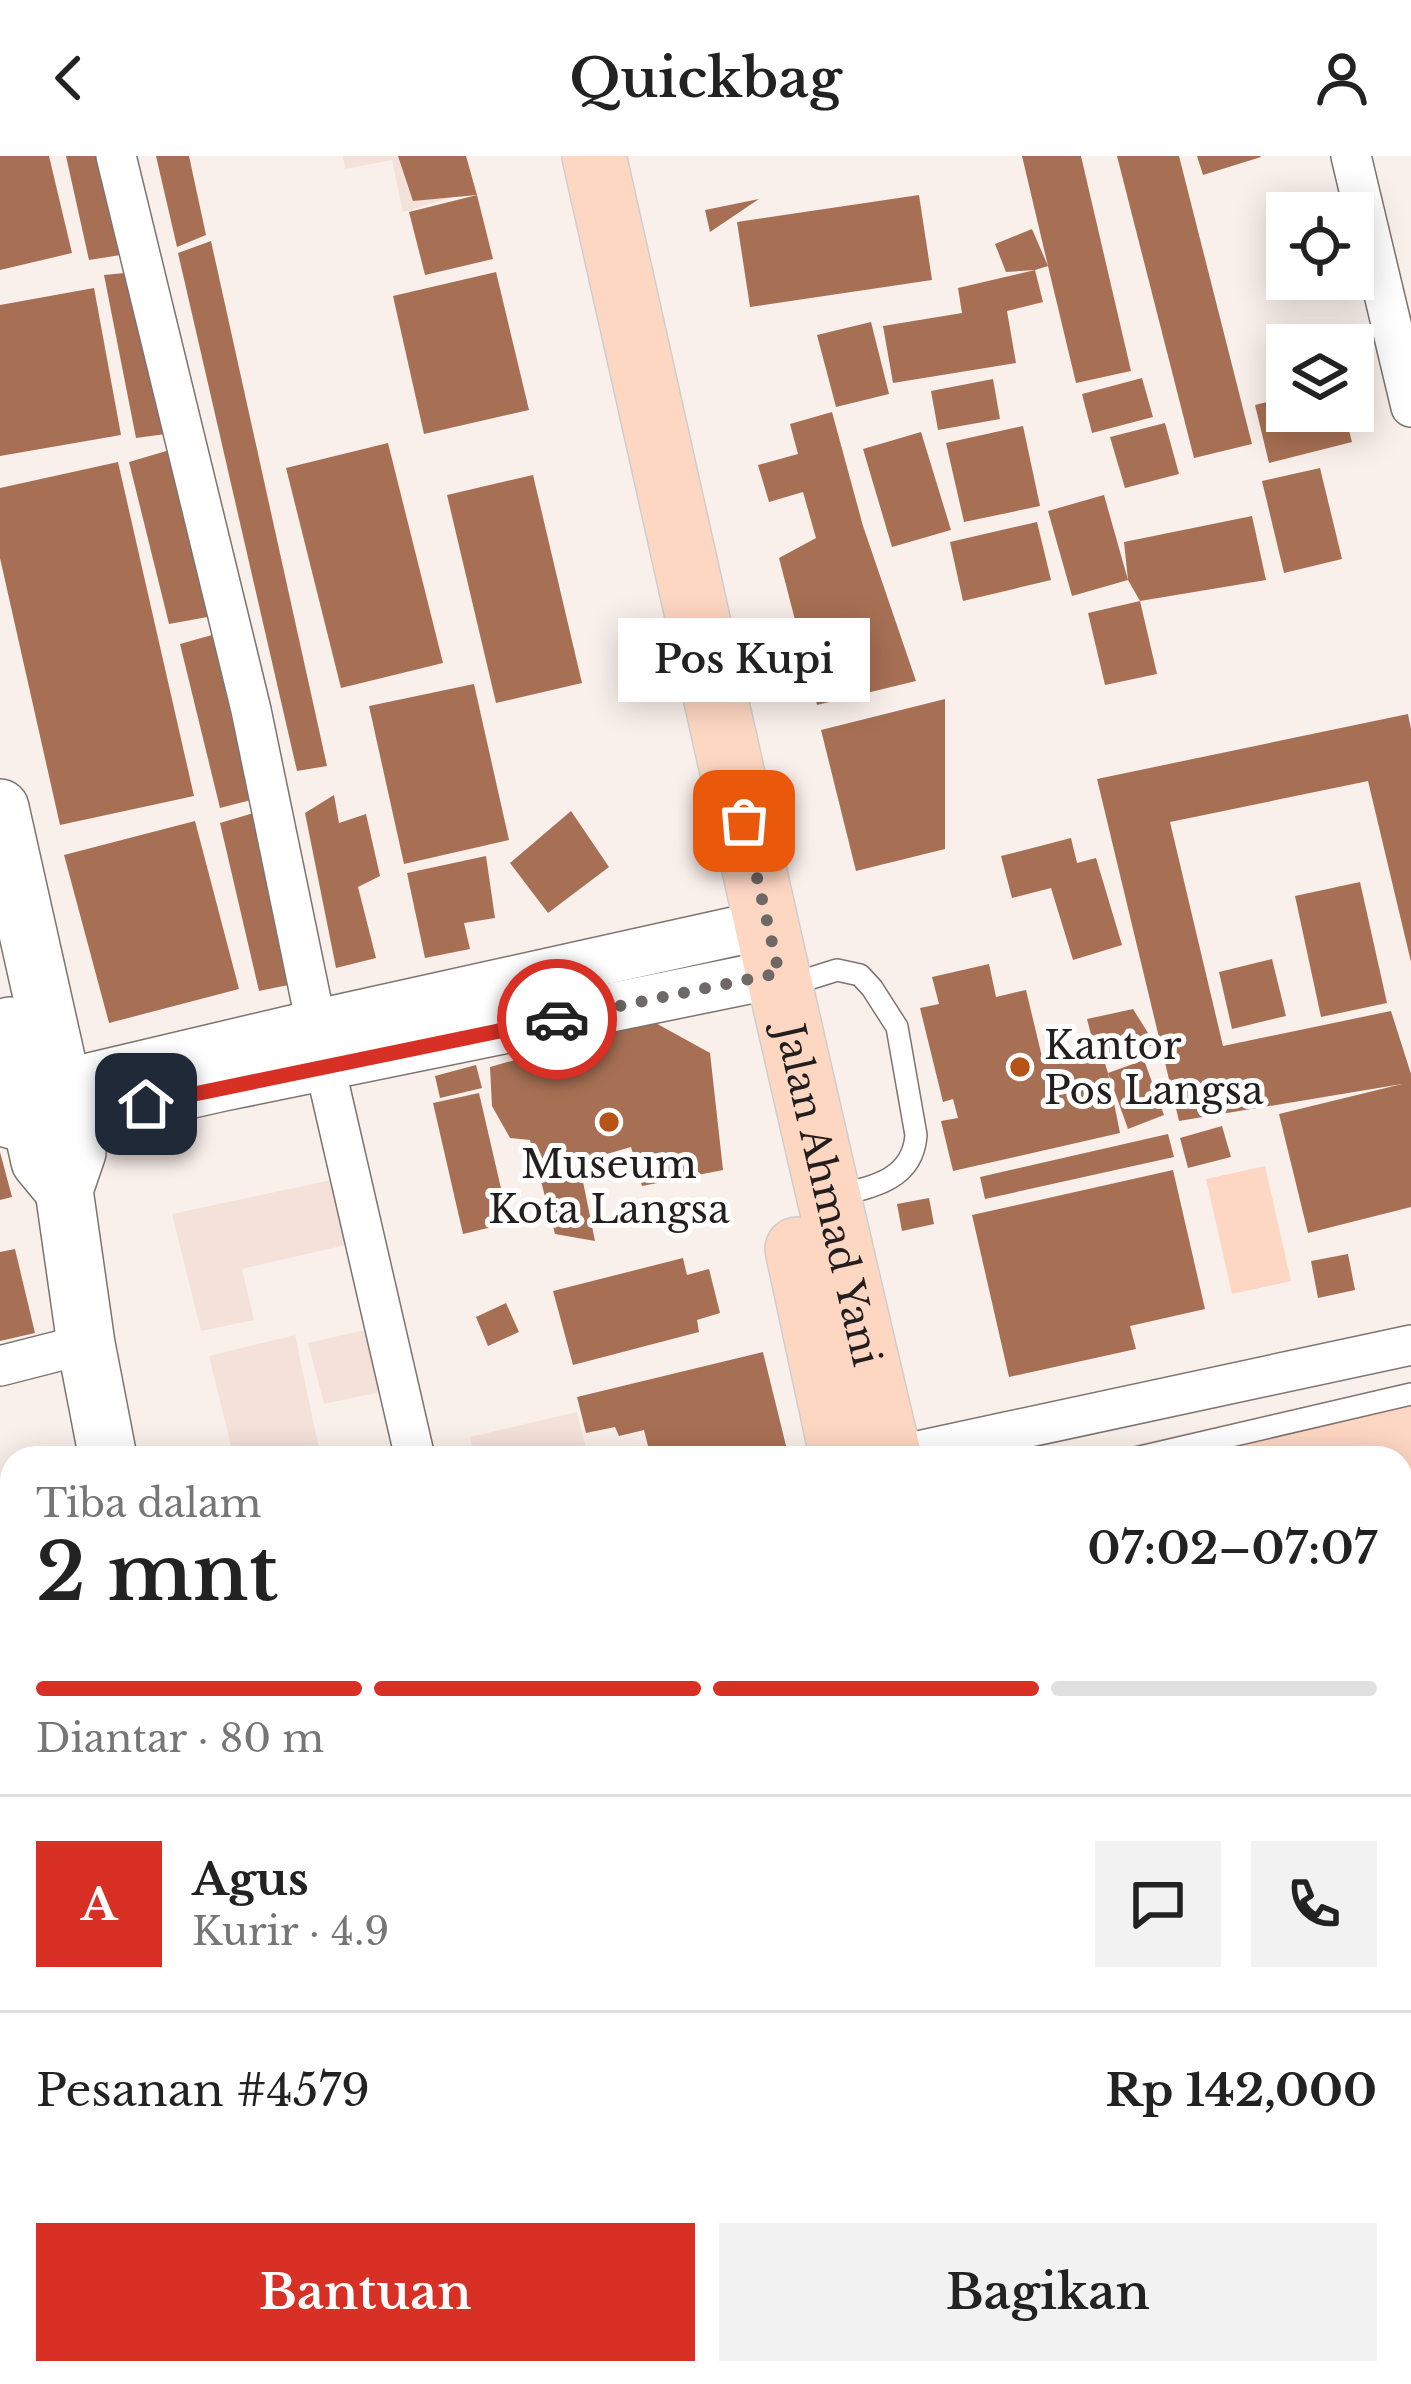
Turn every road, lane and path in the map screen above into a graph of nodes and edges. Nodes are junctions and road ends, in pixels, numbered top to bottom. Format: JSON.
{"nodes":[{"id":1,"x":116,"y":156,"type":"edge"},
{"id":2,"x":554,"y":156,"type":"edge"},
{"id":3,"x":594,"y":156,"type":"edge"},
{"id":4,"x":1352,"y":156,"type":"edge"},
{"id":5,"x":1411,"y":407,"type":"edge"},
{"id":6,"x":0,"y":808,"type":"edge"},
{"id":7,"x":759,"y":960,"type":"junction"},
{"id":8,"x":0,"y":979,"type":"edge"},
{"id":9,"x":320,"y":1045,"type":"junction"},
{"id":10,"x":31,"y":1110,"type":"edge"},
{"id":11,"x":828,"y":1197,"type":"junction"},
{"id":12,"x":86,"y":1344,"type":"junction"},
{"id":13,"x":1411,"y":1345,"type":"edge"},
{"id":14,"x":0,"y":1366,"type":"edge"},
{"id":15,"x":1411,"y":1394,"type":"edge"},
{"id":16,"x":107,"y":1446,"type":"edge"},
{"id":17,"x":412,"y":1446,"type":"edge"},
{"id":18,"x":840,"y":1446,"type":"edge"},
{"id":19,"x":887,"y":1446,"type":"edge"},
{"id":20,"x":945,"y":1446,"type":"edge"},
{"id":21,"x":1188,"y":1446,"type":"edge"}],
"edges":[{"from":1,"to":9,"type":"street"},
{"from":2,"to":7,"type":"main road"},
{"from":3,"to":7,"type":"main road","name":"Jalan Ahmad Yani"},
{"from":4,"to":5,"type":"street"},
{"from":6,"to":10,"type":"main road"},
{"from":7,"to":9,"type":"street"},
{"from":7,"to":11,"type":"main road","name":"Jalan Ahmad Yani"},
{"from":7,"to":11,"type":"lane"},
{"from":7,"to":18,"type":"main road"},
{"from":8,"to":10,"type":"main road"},
{"from":9,"to":10,"type":"street"},
{"from":9,"to":17,"type":"street"},
{"from":10,"to":12,"type":"main road"},
{"from":11,"to":19,"type":"main road","name":"Jalan Ahmad Yani"},
{"from":12,"to":14,"type":"street"},
{"from":12,"to":16,"type":"main road"},
{"from":13,"to":20,"type":"street"},
{"from":15,"to":21,"type":"lane"}]}
